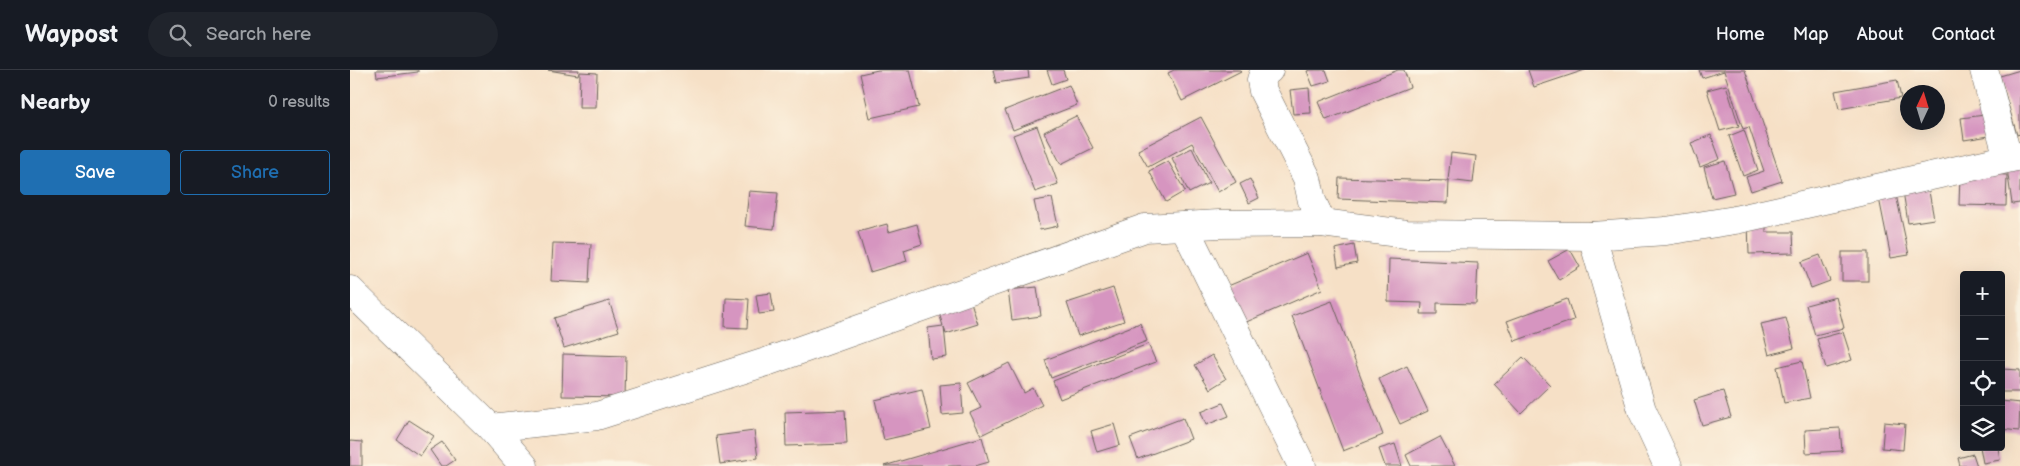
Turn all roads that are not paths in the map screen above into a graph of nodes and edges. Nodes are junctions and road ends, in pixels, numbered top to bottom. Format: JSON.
{"nodes":[{"id":1,"x":1269,"y":70,"type":"edge"},
{"id":2,"x":1984,"y":70,"type":"edge"},
{"id":3,"x":2014,"y":157,"type":"edge"},
{"id":4,"x":1322,"y":223,"type":"junction"},
{"id":5,"x":1184,"y":226,"type":"junction"},
{"id":6,"x":1592,"y":236,"type":"junction"},
{"id":7,"x":350,"y":290,"type":"edge"},
{"id":8,"x":491,"y":428,"type":"junction"},
{"id":9,"x":524,"y":466,"type":"edge"},
{"id":10,"x":1302,"y":466,"type":"edge"},
{"id":11,"x":1668,"y":466,"type":"edge"}],
"edges":[{"from":1,"to":4,"type":"street"},
{"from":2,"to":3,"type":"street"},
{"from":3,"to":6,"type":"street"},
{"from":4,"to":5,"type":"street"},
{"from":4,"to":6,"type":"street"},
{"from":5,"to":8,"type":"street"},
{"from":5,"to":10,"type":"street"},
{"from":6,"to":11,"type":"street"},
{"from":7,"to":8,"type":"street"},
{"from":8,"to":9,"type":"street"}]}
